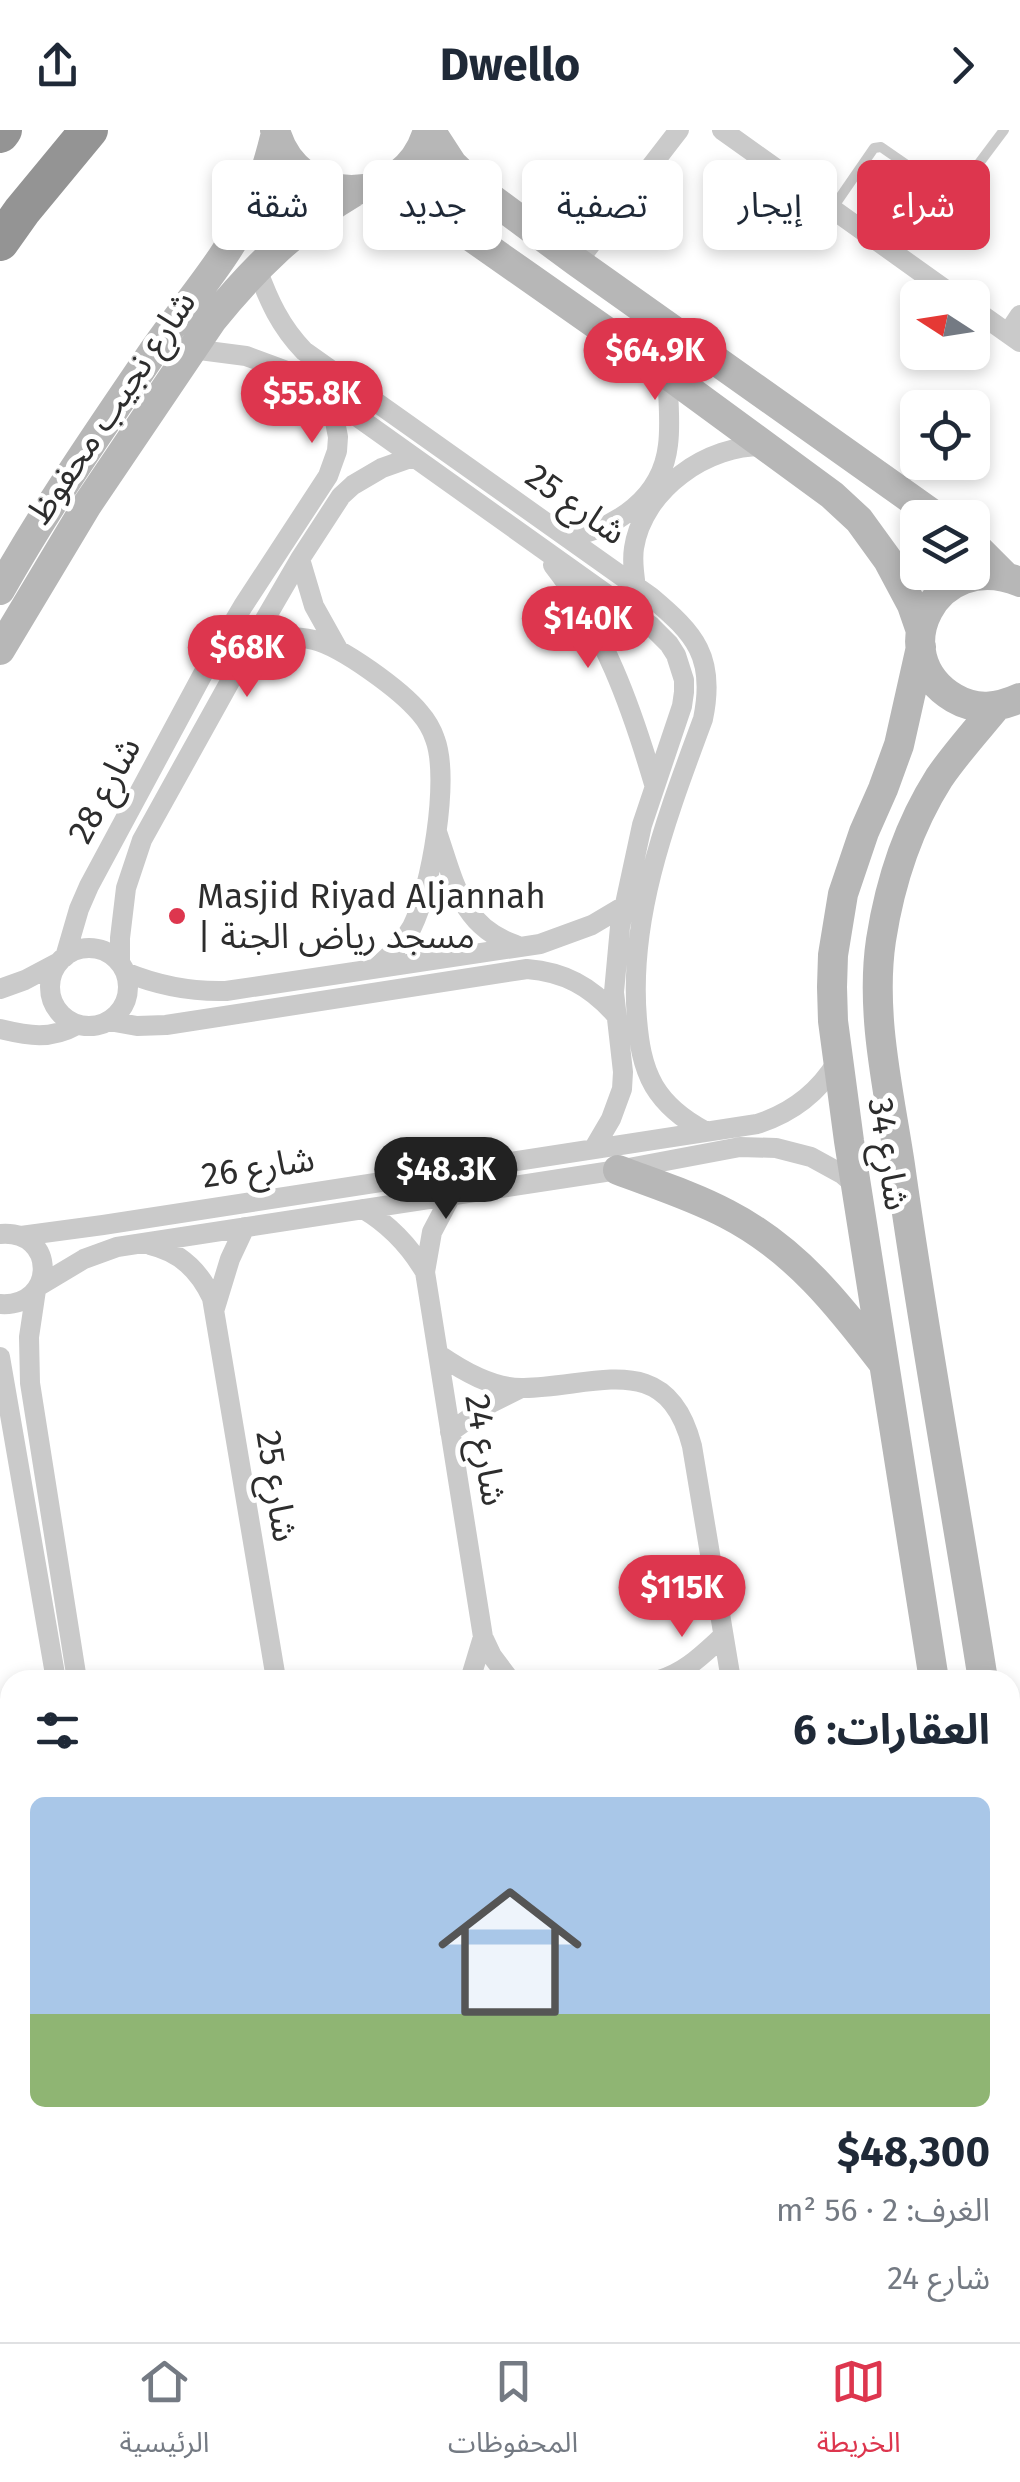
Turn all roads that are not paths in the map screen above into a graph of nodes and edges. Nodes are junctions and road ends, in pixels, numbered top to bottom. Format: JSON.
{"nodes":[{"id":1,"x":89,"y":130,"type":"edge"},
{"id":2,"x":429,"y":130,"type":"edge"},
{"id":3,"x":679,"y":130,"type":"edge"},
{"id":4,"x":722,"y":130,"type":"edge"},
{"id":5,"x":1004,"y":130,"type":"edge"},
{"id":6,"x":275,"y":132,"type":"edge"},
{"id":7,"x":268,"y":160,"type":"edge"},
{"id":8,"x":413,"y":160,"type":"edge"},
{"id":9,"x":764,"y":160,"type":"edge"},
{"id":10,"x":363,"y":188,"type":"edge"},
{"id":11,"x":363,"y":191,"type":"edge"},
{"id":12,"x":837,"y":202,"type":"edge"},
{"id":13,"x":837,"y":213,"type":"edge"},
{"id":14,"x":0,"y":242,"type":"edge"},
{"id":15,"x":226,"y":250,"type":"edge"},
{"id":16,"x":236,"y":250,"type":"edge"},
{"id":17,"x":490,"y":250,"type":"edge"},
{"id":18,"x":576,"y":262,"type":"junction"},
{"id":19,"x":257,"y":269,"type":"junction"},
{"id":20,"x":932,"y":280,"type":"edge"},
{"id":21,"x":1020,"y":314,"type":"edge"},
{"id":22,"x":990,"y":321,"type":"edge"},
{"id":23,"x":1014,"y":338,"type":"edge"},
{"id":24,"x":192,"y":348,"type":"junction"},
{"id":25,"x":667,"y":374,"type":"junction"},
{"id":26,"x":341,"y":377,"type":"junction"},
{"id":27,"x":329,"y":397,"type":"junction"},
{"id":28,"x":765,"y":446,"type":"junction"},
{"id":29,"x":413,"y":457,"type":"junction"},
{"id":30,"x":652,"y":497,"type":"junction"},
{"id":31,"x":913,"y":500,"type":"edge"},
{"id":32,"x":323,"y":503,"type":"junction"},
{"id":33,"x":567,"y":537,"type":"junction"},
{"id":34,"x":540,"y":547,"type":"junction"},
{"id":35,"x":300,"y":559,"type":"junction"},
{"id":36,"x":990,"y":559,"type":"edge"},
{"id":37,"x":1012,"y":579,"type":"edge"},
{"id":38,"x":636,"y":586,"type":"junction"},
{"id":39,"x":0,"y":590,"type":"edge"},
{"id":40,"x":4,"y":635,"type":"edge"},
{"id":41,"x":921,"y":639,"type":"junction"},
{"id":42,"x":253,"y":640,"type":"junction"},
{"id":43,"x":338,"y":649,"type":"junction"},
{"id":44,"x":1010,"y":704,"type":"edge"},
{"id":45,"x":674,"y":730,"type":"junction"},
{"id":46,"x":696,"y":737,"type":"junction"},
{"id":47,"x":168,"y":740,"type":"junction"},
{"id":48,"x":188,"y":752,"type":"junction"},
{"id":49,"x":654,"y":784,"type":"junction"},
{"id":50,"x":436,"y":830,"type":"junction"},
{"id":51,"x":624,"y":906,"type":"junction"},
{"id":52,"x":522,"y":947,"type":"junction"},
{"id":53,"x":62,"y":959,"type":"junction"},
{"id":54,"x":122,"y":968,"type":"junction"},
{"id":55,"x":375,"y":968,"type":"junction"},
{"id":56,"x":527,"y":970,"type":"junction"},
{"id":57,"x":0,"y":989,"type":"edge"},
{"id":58,"x":226,"y":990,"type":"junction"},
{"id":59,"x":614,"y":1014,"type":"junction"},
{"id":60,"x":231,"y":1016,"type":"junction"},
{"id":61,"x":109,"y":1021,"type":"junction"},
{"id":62,"x":76,"y":1025,"type":"junction"},
{"id":63,"x":0,"y":1029,"type":"edge"},
{"id":64,"x":629,"y":1041,"type":"junction"},
{"id":65,"x":838,"y":1062,"type":"junction"},
{"id":66,"x":705,"y":1131,"type":"junction"},
{"id":67,"x":739,"y":1137,"type":"junction"},
{"id":68,"x":594,"y":1148,"type":"junction"},
{"id":69,"x":618,"y":1170,"type":"junction"},
{"id":70,"x":856,"y":1186,"type":"junction"},
{"id":71,"x":292,"y":1194,"type":"junction"},
{"id":72,"x":451,"y":1196,"type":"junction"},
{"id":73,"x":362,"y":1209,"type":"junction"},
{"id":74,"x":297,"y":1219,"type":"junction"},
{"id":75,"x":245,"y":1227,"type":"junction"},
{"id":76,"x":6,"y":1233,"type":"edge"},
{"id":77,"x":141,"y":1243,"type":"junction"},
{"id":78,"x":425,"y":1272,"type":"junction"},
{"id":79,"x":38,"y":1288,"type":"junction"},
{"id":80,"x":0,"y":1304,"type":"edge"},
{"id":81,"x":215,"y":1310,"type":"junction"},
{"id":82,"x":438,"y":1354,"type":"junction"},
{"id":83,"x":0,"y":1357,"type":"edge"},
{"id":84,"x":886,"y":1365,"type":"junction"},
{"id":85,"x":521,"y":1388,"type":"junction"},
{"id":86,"x":34,"y":1410,"type":"junction"},
{"id":87,"x":5,"y":1422,"type":"edge"},
{"id":88,"x":450,"y":1432,"type":"junction"},
{"id":89,"x":953,"y":1491,"type":"junction"},
{"id":90,"x":907,"y":1498,"type":"junction"},
{"id":91,"x":723,"y":1636,"type":"junction"},
{"id":92,"x":483,"y":1637,"type":"junction"},
{"id":93,"x":54,"y":1670,"type":"edge"},
{"id":94,"x":74,"y":1670,"type":"edge"},
{"id":95,"x":275,"y":1670,"type":"edge"},
{"id":96,"x":473,"y":1670,"type":"edge"},
{"id":97,"x":502,"y":1670,"type":"edge"},
{"id":98,"x":683,"y":1670,"type":"edge"},
{"id":99,"x":729,"y":1670,"type":"edge"},
{"id":100,"x":933,"y":1670,"type":"edge"},
{"id":101,"x":981,"y":1670,"type":"edge"}],
"edges":[{"from":1,"to":14,"type":"highway"},
{"from":2,"to":8,"type":"street","name":"شارع نجيب محفوظ"},
{"from":2,"to":18,"type":"street"},
{"from":3,"to":18,"type":"street"},
{"from":4,"to":9,"type":"street"},
{"from":5,"to":12,"type":"lane"},
{"from":6,"to":7,"type":"street","name":"شارع نجيب محفوظ"},
{"from":6,"to":10,"type":"street"},
{"from":11,"to":19,"type":"street","name":"شارع نجيب محفوظ"},
{"from":13,"to":20,"type":"street"},
{"from":15,"to":39,"type":"street","name":"شارع نجيب محفوظ"},
{"from":16,"to":19,"type":"street"},
{"from":17,"to":25,"type":"street"},
{"from":18,"to":31,"type":"street"},
{"from":19,"to":24,"type":"street","name":"شارع نجيب محفوظ"},
{"from":19,"to":26,"type":"street","name":"شارع 25"},
{"from":21,"to":23,"type":"street"},
{"from":22,"to":23,"type":"street"},
{"from":24,"to":27,"type":"street","name":"شارع 25"},
{"from":24,"to":40,"type":"street","name":"شارع نجيب محفوظ"},
{"from":25,"to":28,"type":"street"},
{"from":25,"to":30,"type":"street"},
{"from":26,"to":27,"type":"street"},
{"from":26,"to":33,"type":"street","name":"شارع 25"},
{"from":27,"to":29,"type":"street","name":"شارع 25"},
{"from":27,"to":32,"type":"street","name":"شارع 28"},
{"from":28,"to":30,"type":"street"},
{"from":28,"to":41,"type":"street"},
{"from":29,"to":32,"type":"street","name":"شارع 28"},
{"from":29,"to":34,"type":"street","name":"شارع 25"},
{"from":30,"to":33,"type":"street"},
{"from":30,"to":38,"type":"street"},
{"from":32,"to":35,"type":"street","name":"شارع 28"},
{"from":32,"to":47,"type":"street","name":"شارع 28"},
{"from":33,"to":38,"type":"street","name":"شارع 25"},
{"from":34,"to":45,"type":"street","name":"شارع 25"},
{"from":34,"to":49,"type":"street"},
{"from":35,"to":42,"type":"street","name":"شارع 28"},
{"from":35,"to":43,"type":"street"},
{"from":36,"to":37,"type":"street"},
{"from":37,"to":41,"type":"street","name":"شارع 34"},
{"from":38,"to":46,"type":"street","name":"شارع 25"},
{"from":41,"to":44,"type":"street"},
{"from":41,"to":65,"type":"street","name":"شارع 34"},
{"from":42,"to":43,"type":"street"},
{"from":42,"to":48,"type":"street","name":"شارع 28"},
{"from":43,"to":50,"type":"street"},
{"from":44,"to":89,"type":"street","name":"شارع 34"},
{"from":45,"to":46,"type":"street"},
{"from":45,"to":49,"type":"street","name":"شارع 25"},
{"from":46,"to":64,"type":"street","name":"شارع 25"},
{"from":47,"to":48,"type":"street"},
{"from":47,"to":53,"type":"street","name":"شارع 28"},
{"from":48,"to":54,"type":"street","name":"شارع 28"},
{"from":49,"to":51,"type":"street","name":"شارع 25"},
{"from":50,"to":52,"type":"street"},
{"from":50,"to":55,"type":"street"},
{"from":51,"to":52,"type":"street"},
{"from":51,"to":59,"type":"street","name":"شارع 25"},
{"from":52,"to":55,"type":"street"},
{"from":52,"to":56,"type":"street"},
{"from":53,"to":54,"type":"street"},
{"from":53,"to":57,"type":"street"},
{"from":53,"to":62,"type":"street"},
{"from":54,"to":58,"type":"street"},
{"from":54,"to":61,"type":"street"},
{"from":55,"to":58,"type":"street"},
{"from":56,"to":59,"type":"street"},
{"from":56,"to":60,"type":"street"},
{"from":58,"to":60,"type":"street"},
{"from":59,"to":64,"type":"street","name":"شارع 25"},
{"from":60,"to":61,"type":"street"},
{"from":61,"to":62,"type":"street"},
{"from":62,"to":63,"type":"street"},
{"from":64,"to":66,"type":"street","name":"شارع 25"},
{"from":64,"to":68,"type":"street","name":"شارع 25"},
{"from":65,"to":67,"type":"street","name":"شارع 26"},
{"from":65,"to":70,"type":"street","name":"شارع 34"},
{"from":66,"to":67,"type":"street","name":"شارع 26"},
{"from":66,"to":68,"type":"street","name":"شارع 26"},
{"from":67,"to":69,"type":"street","name":"شارع 26"},
{"from":67,"to":70,"type":"street","name":"شارع 26"},
{"from":68,"to":71,"type":"street","name":"شارع 26"},
{"from":69,"to":72,"type":"street","name":"شارع 26"},
{"from":69,"to":84,"type":"street"},
{"from":70,"to":84,"type":"street","name":"شارع 34"},
{"from":71,"to":74,"type":"street"},
{"from":71,"to":76,"type":"street","name":"شارع 26"},
{"from":72,"to":73,"type":"street","name":"شارع 26"},
{"from":72,"to":78,"type":"street","name":"شارع 24"},
{"from":73,"to":74,"type":"street","name":"شارع 26"},
{"from":73,"to":78,"type":"street","name":"شارع 24"},
{"from":74,"to":75,"type":"street","name":"شارع 26"},
{"from":75,"to":77,"type":"street","name":"شارع 26"},
{"from":75,"to":81,"type":"street","name":"شارع 25"},
{"from":76,"to":79,"type":"street"},
{"from":77,"to":79,"type":"street","name":"شارع 26"},
{"from":77,"to":81,"type":"street","name":"شارع 25"},
{"from":78,"to":82,"type":"street","name":"شارع 24"},
{"from":79,"to":80,"type":"street","name":"شارع 26"},
{"from":79,"to":86,"type":"street"},
{"from":81,"to":95,"type":"street","name":"شارع 25"},
{"from":82,"to":85,"type":"street"},
{"from":82,"to":88,"type":"street","name":"شارع 24"},
{"from":83,"to":87,"type":"street"},
{"from":84,"to":90,"type":"street","name":"شارع 34"},
{"from":85,"to":88,"type":"street"},
{"from":85,"to":91,"type":"street"},
{"from":86,"to":87,"type":"street"},
{"from":86,"to":94,"type":"street"},
{"from":87,"to":93,"type":"street"},
{"from":88,"to":92,"type":"street","name":"شارع 24"},
{"from":89,"to":90,"type":"street"},
{"from":89,"to":101,"type":"street","name":"شارع 34"},
{"from":90,"to":100,"type":"street","name":"شارع 34"},
{"from":91,"to":98,"type":"street"},
{"from":91,"to":99,"type":"street"},
{"from":92,"to":96,"type":"street","name":"شارع 24"},
{"from":92,"to":97,"type":"street","name":"شارع 24"}]}
